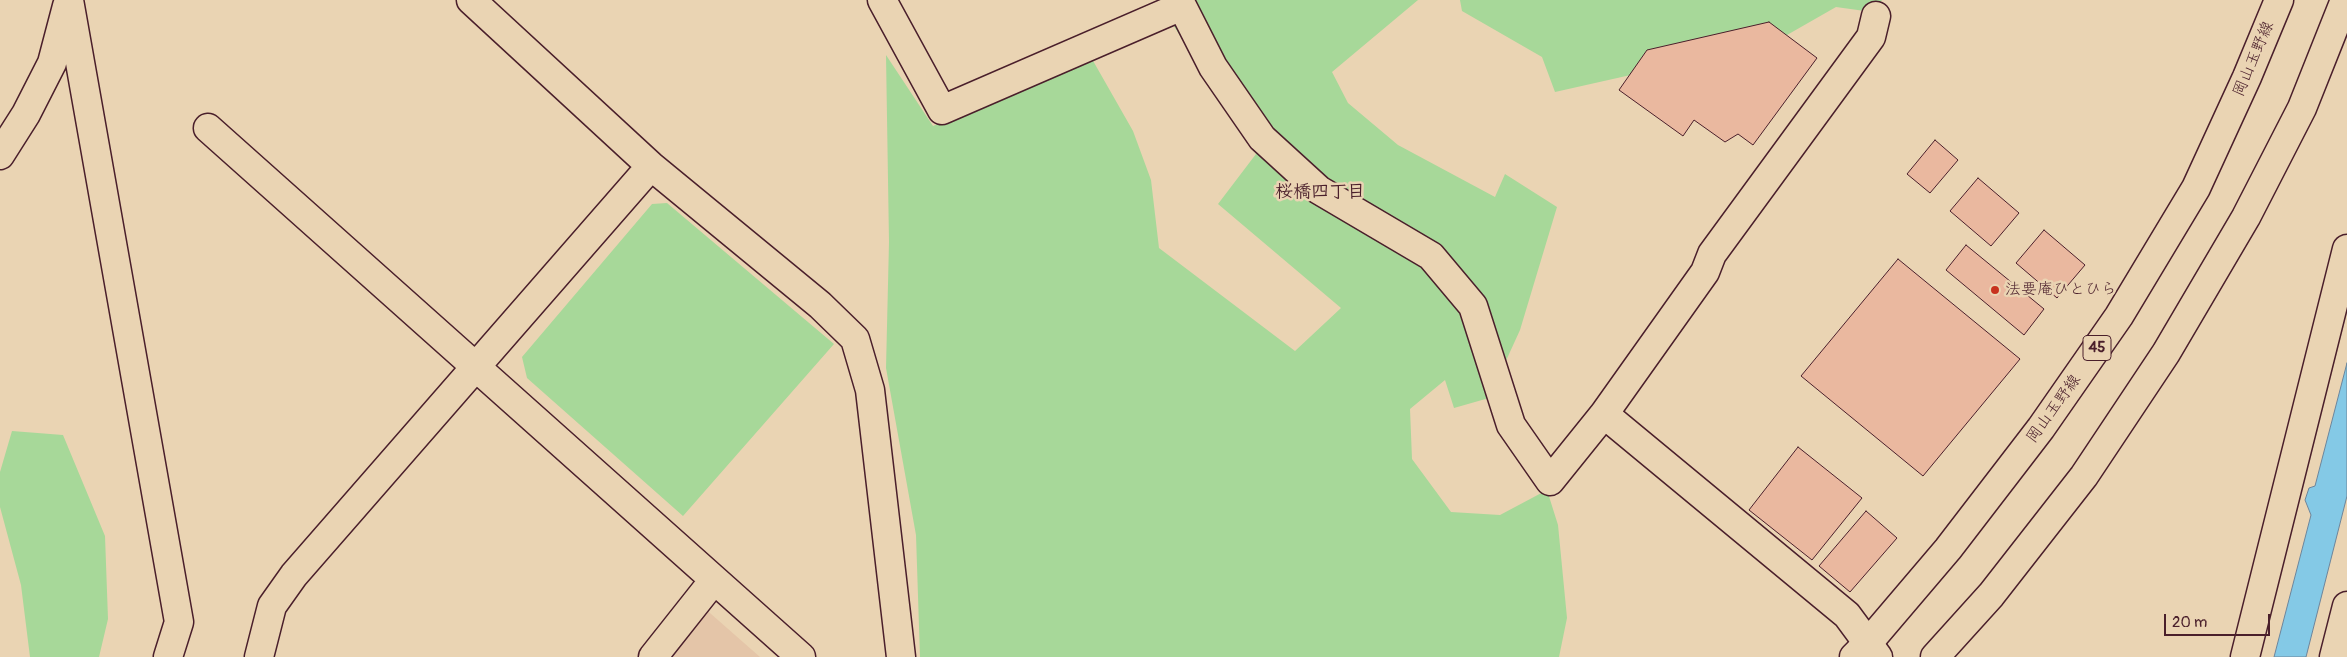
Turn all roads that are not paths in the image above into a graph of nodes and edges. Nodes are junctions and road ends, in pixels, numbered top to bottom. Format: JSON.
{"nodes":[{"id":1,"x":69,"y":0,"type":"edge"},
{"id":2,"x":470,"y":0,"type":"edge"},
{"id":3,"x":882,"y":0,"type":"edge"},
{"id":4,"x":2279,"y":0,"type":"edge"},
{"id":5,"x":2345,"y":0,"type":"edge"},
{"id":6,"x":1183,"y":3,"type":"edge"},
{"id":7,"x":1876,"y":16,"type":"dead end"},
{"id":8,"x":208,"y":128,"type":"dead end"},
{"id":9,"x":0,"y":155,"type":"edge"},
{"id":10,"x":650,"y":166,"type":"junction"},
{"id":11,"x":2347,"y":249,"type":"edge"},
{"id":12,"x":476,"y":367,"type":"junction"},
{"id":13,"x":1604,"y":414,"type":"junction"},
{"id":14,"x":714,"y":580,"type":"junction"},
{"id":15,"x":2347,"y":606,"type":"edge"},
{"id":16,"x":1866,"y":652,"type":"edge"},
{"id":17,"x":168,"y":657,"type":"edge"},
{"id":18,"x":259,"y":657,"type":"edge"},
{"id":19,"x":653,"y":657,"type":"edge"},
{"id":20,"x":801,"y":657,"type":"edge"},
{"id":21,"x":901,"y":657,"type":"edge"},
{"id":22,"x":1936,"y":657,"type":"edge"},
{"id":23,"x":2245,"y":657,"type":"edge"},
{"id":24,"x":2334,"y":657,"type":"edge"}],
"edges":[{"from":1,"to":9,"type":"street"},
{"from":1,"to":17,"type":"street"},
{"from":2,"to":10,"type":"street"},
{"from":3,"to":6,"type":"street"},
{"from":4,"to":16,"type":"street","name":"岡山玉野線","number":"45"},
{"from":5,"to":22,"type":"street"},
{"from":6,"to":13,"type":"street"},
{"from":7,"to":13,"type":"street"},
{"from":8,"to":12,"type":"street"},
{"from":10,"to":12,"type":"street"},
{"from":10,"to":21,"type":"street"},
{"from":11,"to":23,"type":"street"},
{"from":12,"to":14,"type":"street"},
{"from":12,"to":18,"type":"street"},
{"from":13,"to":16,"type":"street"},
{"from":14,"to":19,"type":"street"},
{"from":14,"to":20,"type":"street"},
{"from":15,"to":24,"type":"street"}]}
